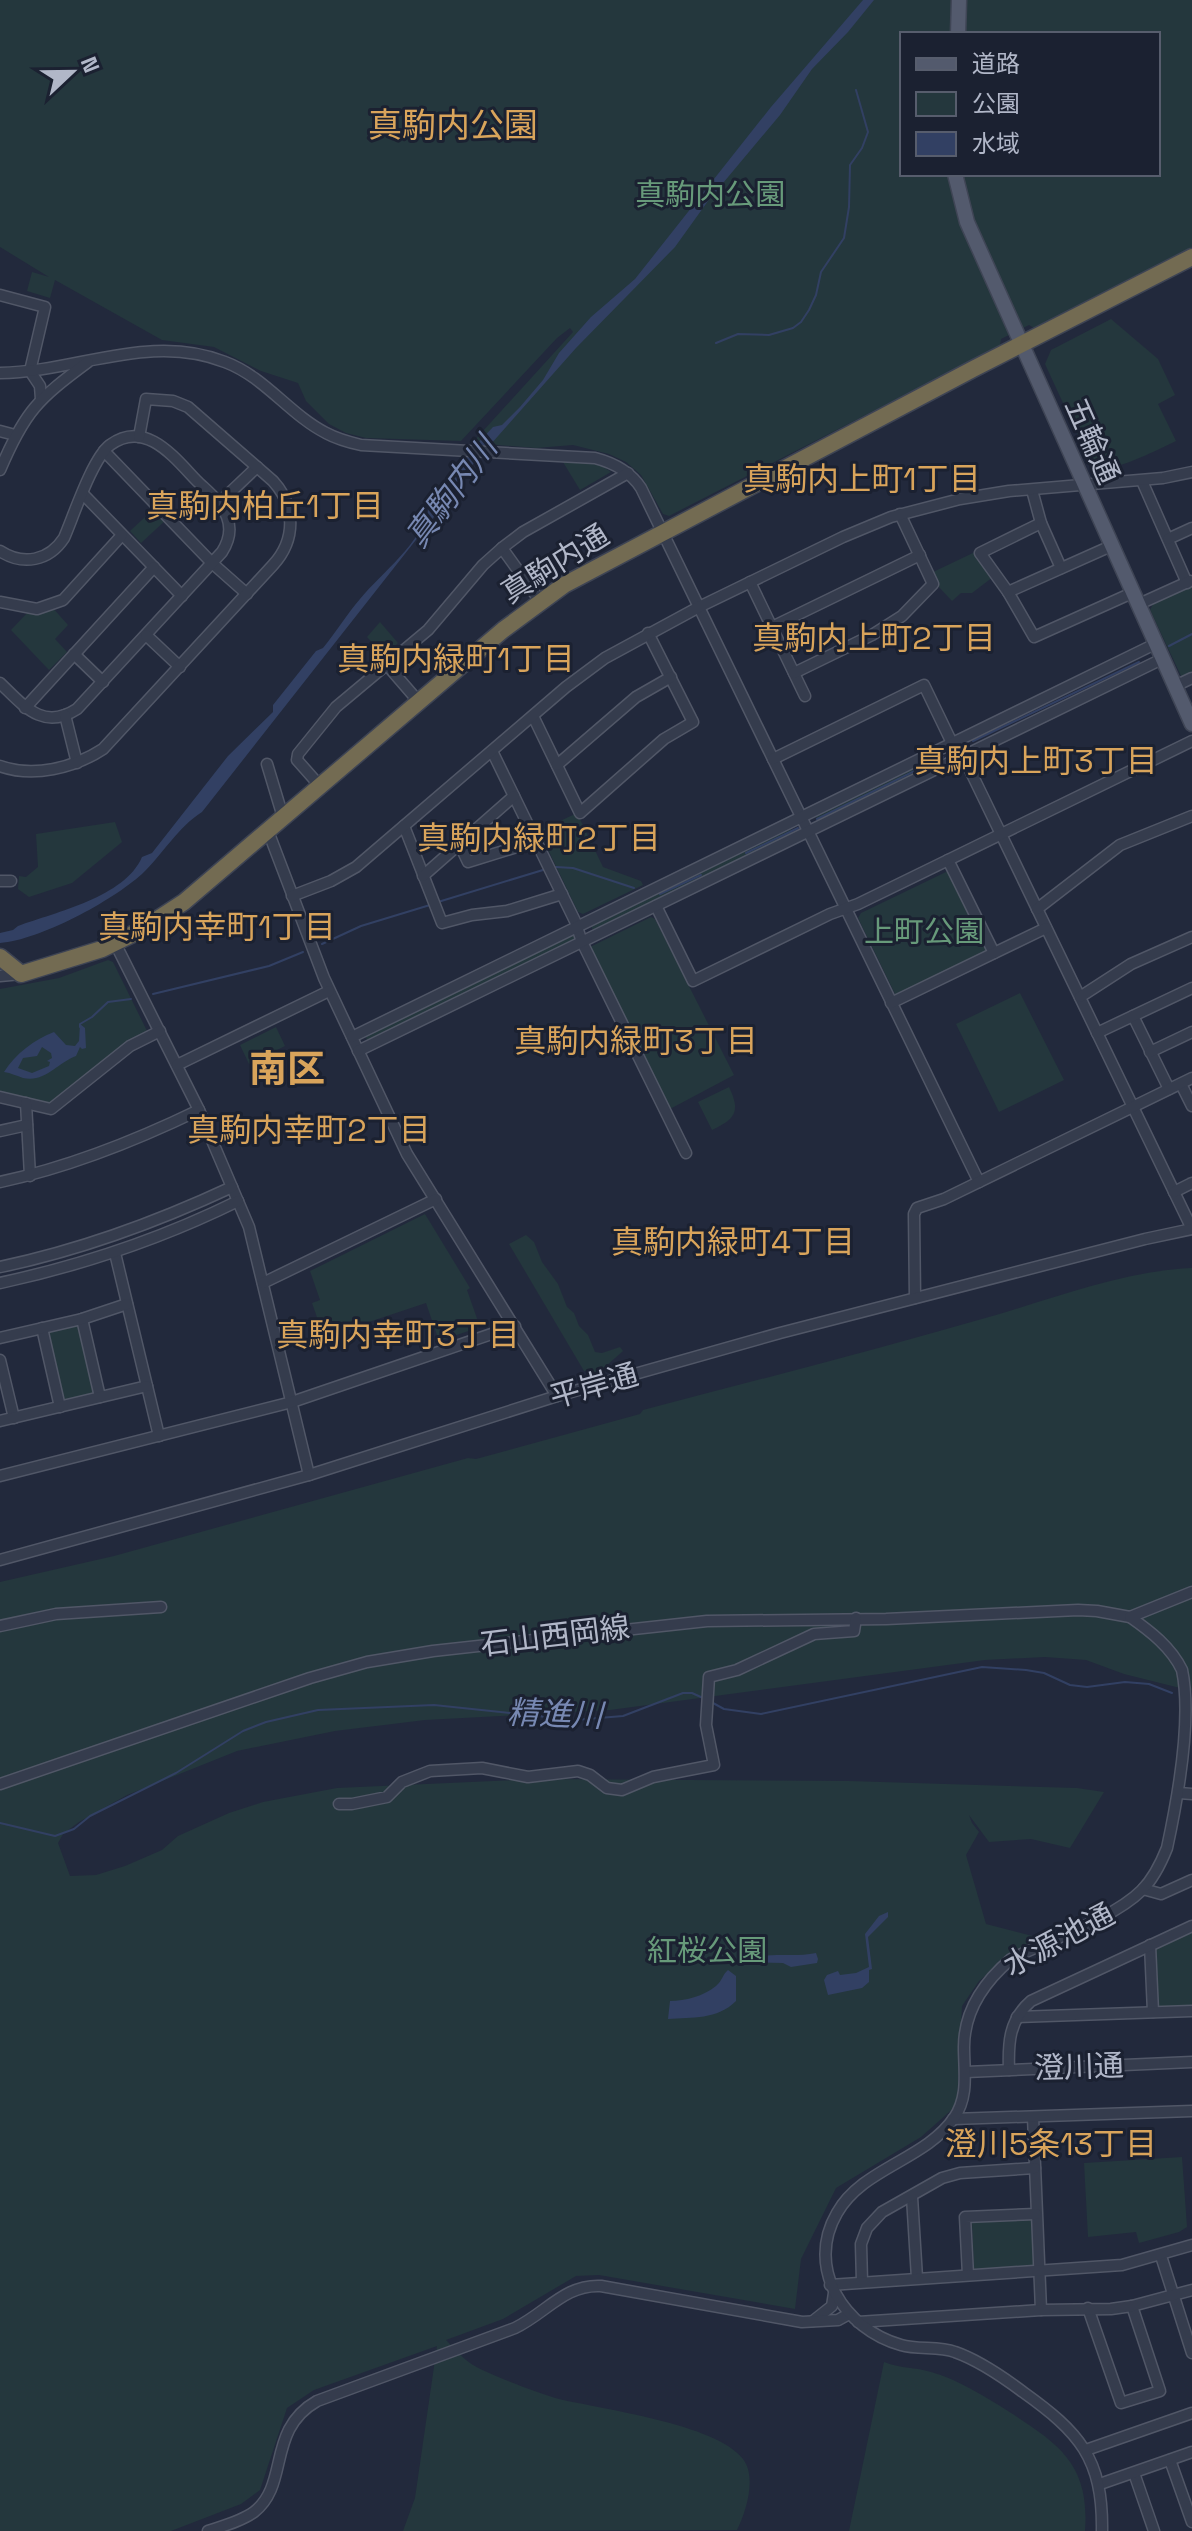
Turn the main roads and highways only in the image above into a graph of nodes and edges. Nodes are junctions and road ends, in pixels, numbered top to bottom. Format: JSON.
{"nodes":[{"id":1,"x":959,"y":0,"type":"edge"},
{"id":2,"x":958,"y":32,"type":"edge"},
{"id":3,"x":956,"y":176,"type":"edge"},
{"id":4,"x":1192,"y":257,"type":"edge"},
{"id":5,"x":1021,"y":344,"type":"junction"},
{"id":6,"x":1192,"y":724,"type":"edge"},
{"id":7,"x":0,"y":957,"type":"edge"}],
"edges":[{"from":1,"to":2,"type":"main road"},
{"from":3,"to":5,"type":"main road","name":"五輪通"},
{"from":4,"to":5,"type":"highway","name":"真駒内通"},
{"from":5,"to":6,"type":"main road","name":"五輪通"},
{"from":5,"to":7,"type":"highway","name":"真駒内通"}]}
